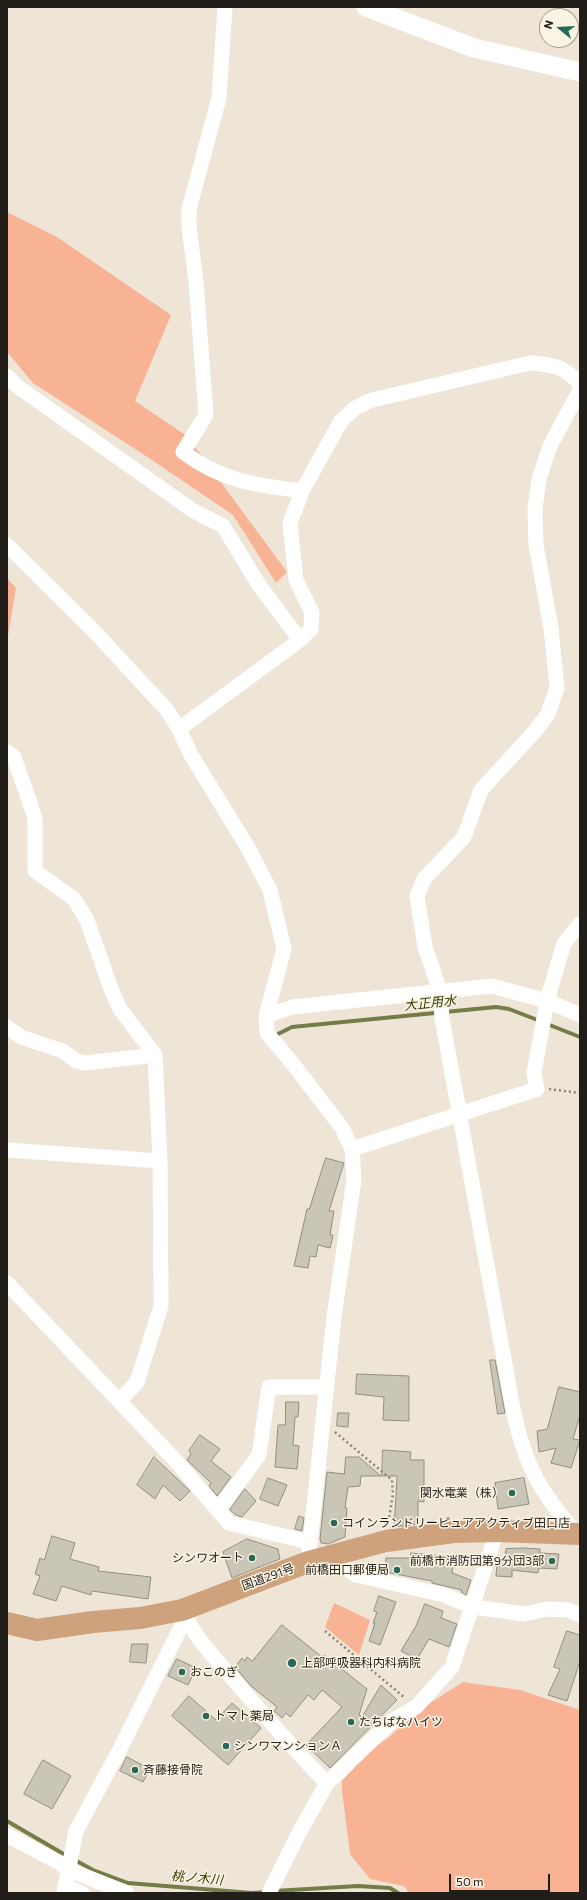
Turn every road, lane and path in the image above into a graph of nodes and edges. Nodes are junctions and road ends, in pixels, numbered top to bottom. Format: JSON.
{"nodes":[{"id":1,"x":225,"y":7,"type":"edge"},
{"id":2,"x":366,"y":7,"type":"edge"},
{"id":3,"x":580,"y":72,"type":"edge"},
{"id":4,"x":7,"y":376,"type":"edge"},
{"id":5,"x":580,"y":384,"type":"edge"},
{"id":6,"x":580,"y":390,"type":"edge"},
{"id":7,"x":302,"y":491,"type":"junction"},
{"id":8,"x":7,"y":545,"type":"edge"},
{"id":9,"x":300,"y":640,"type":"junction"},
{"id":10,"x":179,"y":730,"type":"junction"},
{"id":11,"x":7,"y":752,"type":"edge"},
{"id":12,"x":580,"y":924,"type":"edge"},
{"id":13,"x":440,"y":995,"type":"junction"},
{"id":14,"x":545,"y":1014,"type":"junction"},
{"id":15,"x":580,"y":1015,"type":"edge"},
{"id":16,"x":266,"y":1016,"type":"junction"},
{"id":17,"x":7,"y":1027,"type":"edge"},
{"id":18,"x":155,"y":1055,"type":"junction"},
{"id":19,"x":537,"y":1089,"type":"junction"},
{"id":20,"x":580,"y":1093,"type":"edge"},
{"id":21,"x":459,"y":1113,"type":"junction"},
{"id":22,"x":352,"y":1149,"type":"junction"},
{"id":23,"x":7,"y":1150,"type":"edge"},
{"id":24,"x":160,"y":1161,"type":"junction"},
{"id":25,"x":7,"y":1283,"type":"edge"},
{"id":26,"x":327,"y":1387,"type":"junction"},
{"id":27,"x":119,"y":1401,"type":"junction"},
{"id":28,"x":324,"y":1424,"type":"junction"},
{"id":29,"x":218,"y":1510,"type":"junction"},
{"id":30,"x":497,"y":1531,"type":"junction"},
{"id":31,"x":579,"y":1534,"type":"edge"},
{"id":32,"x":386,"y":1541,"type":"junction"},
{"id":33,"x":309,"y":1552,"type":"junction"},
{"id":34,"x":334,"y":1554,"type":"junction"},
{"id":35,"x":473,"y":1607,"type":"junction"},
{"id":36,"x":182,"y":1610,"type":"junction"},
{"id":37,"x":580,"y":1615,"type":"edge"},
{"id":38,"x":7,"y":1623,"type":"edge"},
{"id":39,"x":325,"y":1631,"type":"dead end"},
{"id":40,"x":416,"y":1707,"type":"junction"},
{"id":41,"x":327,"y":1783,"type":"junction"},
{"id":42,"x":7,"y":1835,"type":"edge"},
{"id":43,"x":68,"y":1869,"type":"junction"},
{"id":44,"x":65,"y":1890,"type":"edge"},
{"id":45,"x":82,"y":1893,"type":"edge"},
{"id":46,"x":127,"y":1893,"type":"edge"},
{"id":47,"x":269,"y":1893,"type":"edge"}],
"edges":[{"from":1,"to":7,"type":"street"},
{"from":2,"to":3,"type":"street"},
{"from":4,"to":9,"type":"street"},
{"from":5,"to":7,"type":"street"},
{"from":6,"to":13,"type":"street"},
{"from":7,"to":9,"type":"street"},
{"from":8,"to":10,"type":"street"},
{"from":9,"to":10,"type":"street"},
{"from":10,"to":16,"type":"street"},
{"from":11,"to":18,"type":"street"},
{"from":12,"to":14,"type":"street"},
{"from":13,"to":14,"type":"street"},
{"from":13,"to":16,"type":"street"},
{"from":13,"to":21,"type":"street"},
{"from":14,"to":15,"type":"street"},
{"from":14,"to":19,"type":"street"},
{"from":16,"to":22,"type":"street"},
{"from":17,"to":18,"type":"street"},
{"from":18,"to":24,"type":"street"},
{"from":19,"to":20,"type":"path"},
{"from":19,"to":21,"type":"street"},
{"from":21,"to":22,"type":"street"},
{"from":21,"to":31,"type":"street"},
{"from":22,"to":26,"type":"street"},
{"from":23,"to":24,"type":"street"},
{"from":24,"to":27,"type":"street"},
{"from":25,"to":27,"type":"street"},
{"from":26,"to":28,"type":"street"},
{"from":26,"to":29,"type":"street"},
{"from":27,"to":29,"type":"street"},
{"from":28,"to":32,"type":"path"},
{"from":28,"to":33,"type":"street"},
{"from":29,"to":33,"type":"street"},
{"from":30,"to":31,"type":"highway","name":"国道291号"},
{"from":30,"to":32,"type":"highway","name":"国道291号"},
{"from":30,"to":35,"type":"street"},
{"from":32,"to":34,"type":"highway","name":"国道291号"},
{"from":33,"to":34,"type":"highway","name":"国道291号"},
{"from":33,"to":36,"type":"highway","name":"国道291号"},
{"from":34,"to":35,"type":"street"},
{"from":35,"to":37,"type":"street"},
{"from":35,"to":40,"type":"street"},
{"from":36,"to":38,"type":"highway","name":"国道291号"},
{"from":36,"to":41,"type":"street"},
{"from":36,"to":43,"type":"street"},
{"from":39,"to":40,"type":"path"},
{"from":40,"to":41,"type":"street"},
{"from":41,"to":47,"type":"street"},
{"from":42,"to":43,"type":"street"},
{"from":43,"to":44,"type":"street"},
{"from":43,"to":46,"type":"street"},
{"from":44,"to":45,"type":"street"}]}
